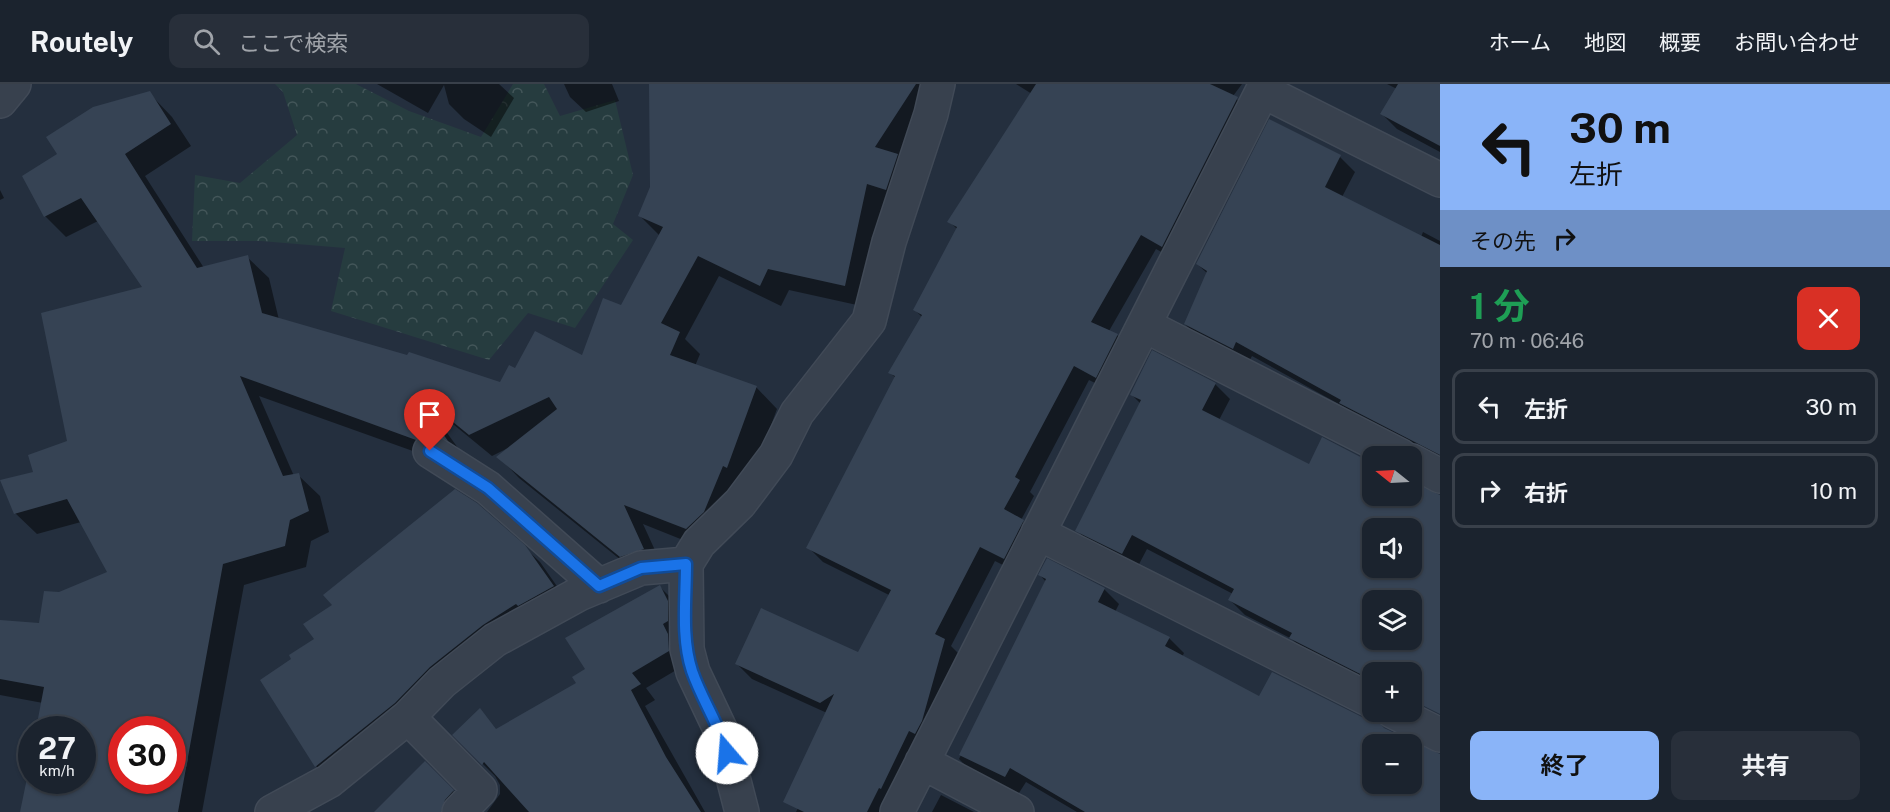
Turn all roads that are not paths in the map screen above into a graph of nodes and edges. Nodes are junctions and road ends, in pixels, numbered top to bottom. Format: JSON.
{"nodes":[{"id":1,"x":14,"y":84,"type":"edge"},
{"id":2,"x":938,"y":84,"type":"edge"},
{"id":3,"x":1265,"y":87,"type":"edge"},
{"id":4,"x":0,"y":101,"type":"edge"},
{"id":5,"x":1440,"y":180,"type":"edge"},
{"id":6,"x":1144,"y":325,"type":"junction"},
{"id":7,"x":1381,"y":446,"type":"edge"},
{"id":8,"x":430,"y":451,"type":"dead end"},
{"id":9,"x":1422,"y":466,"type":"edge"},
{"id":10,"x":1440,"y":476,"type":"edge"},
{"id":11,"x":1038,"y":533,"type":"junction"},
{"id":12,"x":686,"y":564,"type":"junction"},
{"id":13,"x":599,"y":586,"type":"junction"},
{"id":14,"x":1362,"y":696,"type":"edge"},
{"id":15,"x":408,"y":717,"type":"junction"},
{"id":16,"x":1414,"y":722,"type":"edge"},
{"id":17,"x":1440,"y":735,"type":"edge"},
{"id":18,"x":922,"y":762,"type":"junction"},
{"id":19,"x":272,"y":812,"type":"edge"},
{"id":20,"x":459,"y":812,"type":"edge"},
{"id":21,"x":742,"y":812,"type":"edge"},
{"id":22,"x":897,"y":812,"type":"edge"},
{"id":23,"x":1017,"y":812,"type":"edge"}],
"edges":[{"from":1,"to":4,"type":"street"},
{"from":2,"to":12,"type":"street"},
{"from":3,"to":5,"type":"street"},
{"from":3,"to":6,"type":"street"},
{"from":6,"to":7,"type":"street"},
{"from":6,"to":11,"type":"street"},
{"from":8,"to":13,"type":"street"},
{"from":9,"to":10,"type":"street"},
{"from":11,"to":14,"type":"street"},
{"from":11,"to":18,"type":"street"},
{"from":12,"to":13,"type":"street"},
{"from":12,"to":21,"type":"street"},
{"from":13,"to":15,"type":"street"},
{"from":15,"to":19,"type":"street"},
{"from":15,"to":20,"type":"street"},
{"from":16,"to":17,"type":"street"},
{"from":18,"to":22,"type":"street"},
{"from":18,"to":23,"type":"street"}]}
